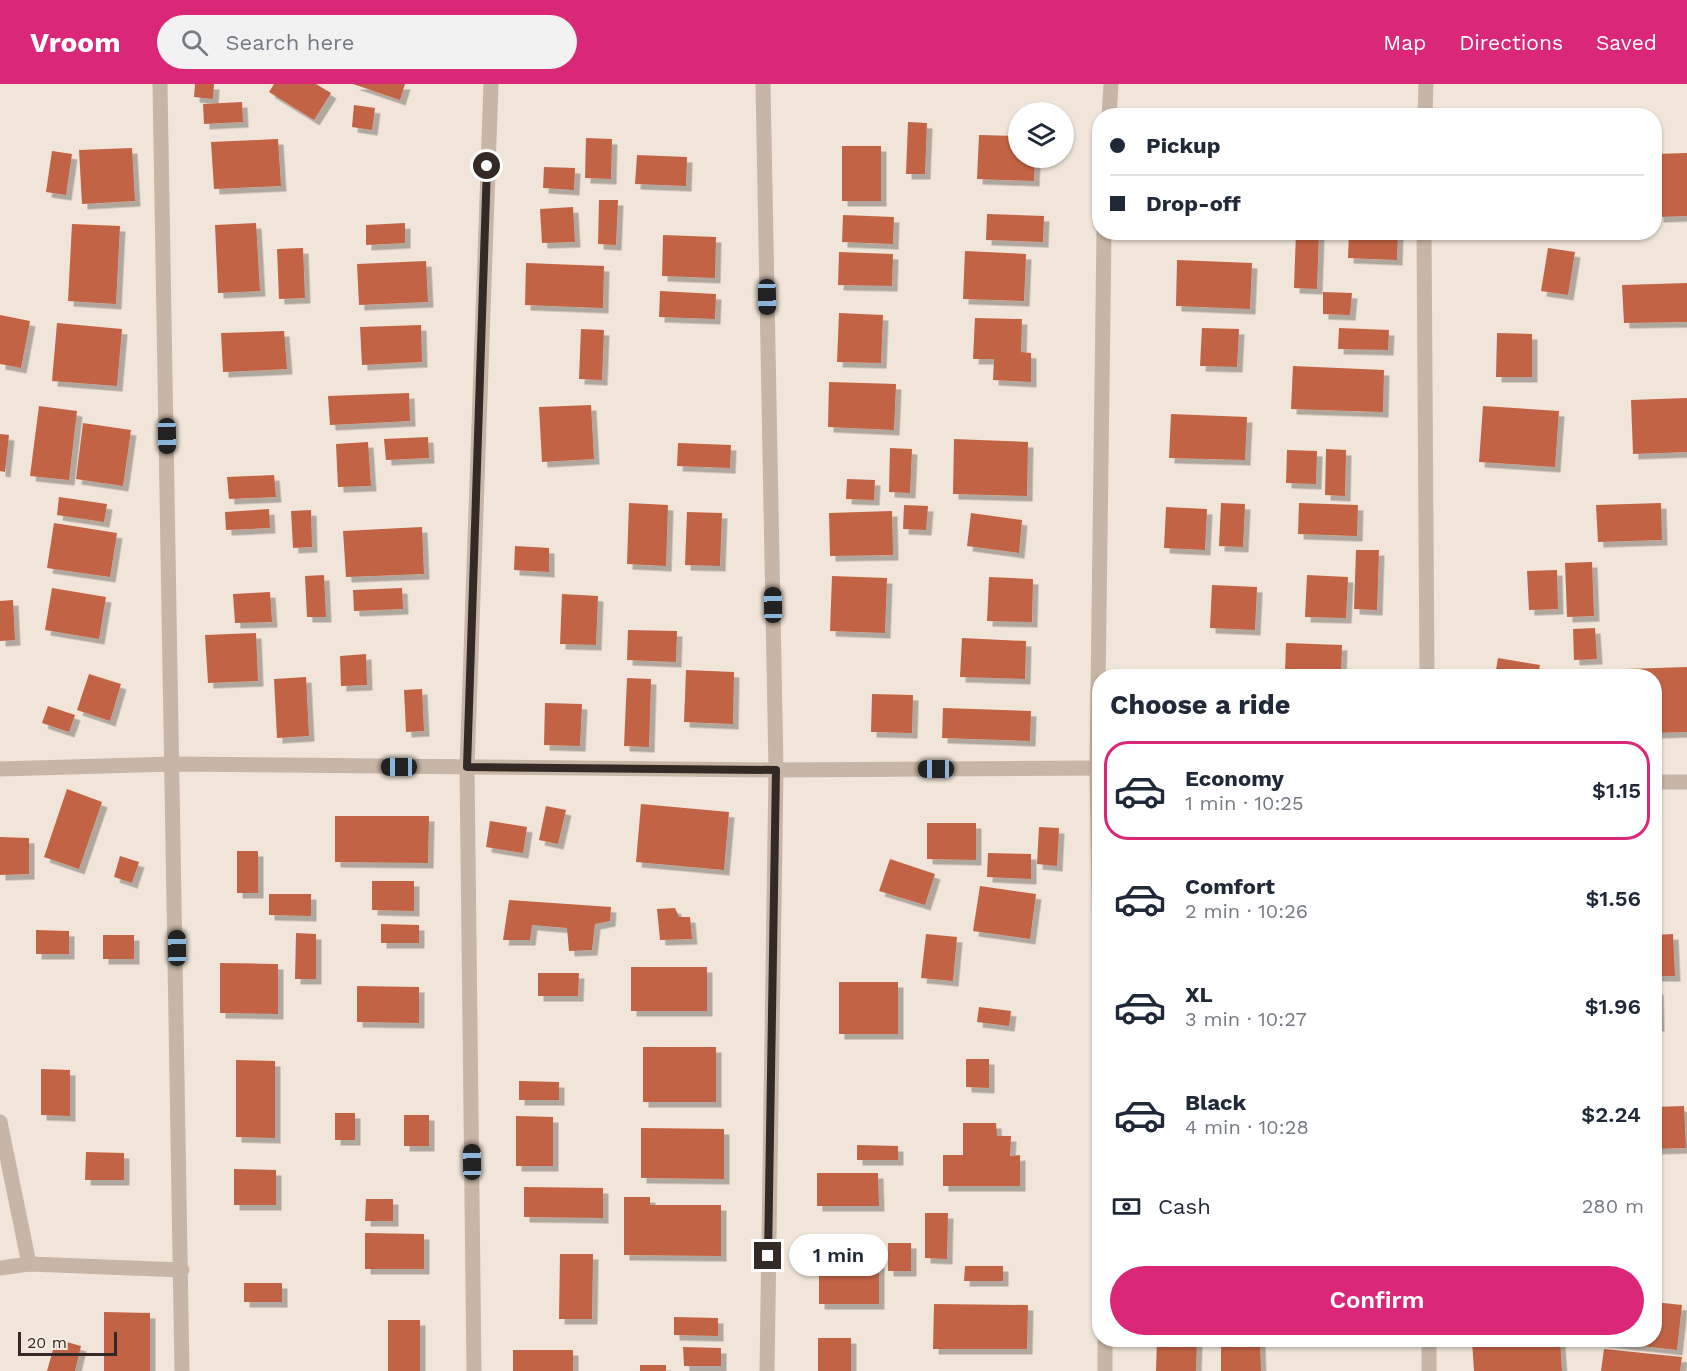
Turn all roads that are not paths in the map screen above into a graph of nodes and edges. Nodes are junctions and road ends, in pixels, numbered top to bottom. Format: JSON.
{"nodes":[{"id":1,"x":160,"y":84,"type":"edge"},
{"id":2,"x":491,"y":84,"type":"edge"},
{"id":3,"x":763,"y":84,"type":"edge"},
{"id":4,"x":1111,"y":84,"type":"edge"},
{"id":5,"x":1426,"y":84,"type":"edge"},
{"id":6,"x":1110,"y":108,"type":"edge"},
{"id":7,"x":1425,"y":108,"type":"edge"},
{"id":8,"x":1104,"y":240,"type":"edge"},
{"id":9,"x":1424,"y":240,"type":"edge"},
{"id":10,"x":1099,"y":669,"type":"edge"},
{"id":11,"x":1426,"y":669,"type":"edge"},
{"id":12,"x":173,"y":764,"type":"junction"},
{"id":13,"x":467,"y":767,"type":"junction"},
{"id":14,"x":1092,"y":768,"type":"edge"},
{"id":15,"x":0,"y":769,"type":"edge"},
{"id":16,"x":776,"y":770,"type":"junction"},
{"id":17,"x":1662,"y":782,"type":"edge"},
{"id":18,"x":1687,"y":783,"type":"edge"},
{"id":19,"x":0,"y":1122,"type":"edge"},
{"id":20,"x":29,"y":1264,"type":"junction"},
{"id":21,"x":0,"y":1268,"type":"edge"},
{"id":22,"x":182,"y":1270,"type":"junction"},
{"id":23,"x":1105,"y":1347,"type":"edge"},
{"id":24,"x":1429,"y":1347,"type":"edge"},
{"id":25,"x":182,"y":1371,"type":"edge"},
{"id":26,"x":474,"y":1371,"type":"edge"},
{"id":27,"x":767,"y":1371,"type":"edge"},
{"id":28,"x":1105,"y":1371,"type":"edge"},
{"id":29,"x":1429,"y":1371,"type":"edge"}],
"edges":[{"from":1,"to":12,"type":"street"},
{"from":2,"to":13,"type":"street"},
{"from":3,"to":16,"type":"street"},
{"from":4,"to":6,"type":"street"},
{"from":5,"to":7,"type":"street"},
{"from":8,"to":10,"type":"street"},
{"from":9,"to":11,"type":"street"},
{"from":12,"to":13,"type":"street"},
{"from":12,"to":15,"type":"street"},
{"from":12,"to":22,"type":"street"},
{"from":13,"to":16,"type":"street"},
{"from":13,"to":26,"type":"street"},
{"from":14,"to":16,"type":"street"},
{"from":16,"to":27,"type":"street"},
{"from":17,"to":18,"type":"street"},
{"from":19,"to":20,"type":"street"},
{"from":20,"to":21,"type":"street"},
{"from":20,"to":22,"type":"street"},
{"from":22,"to":25,"type":"street"},
{"from":23,"to":28,"type":"street"},
{"from":24,"to":29,"type":"street"}]}
